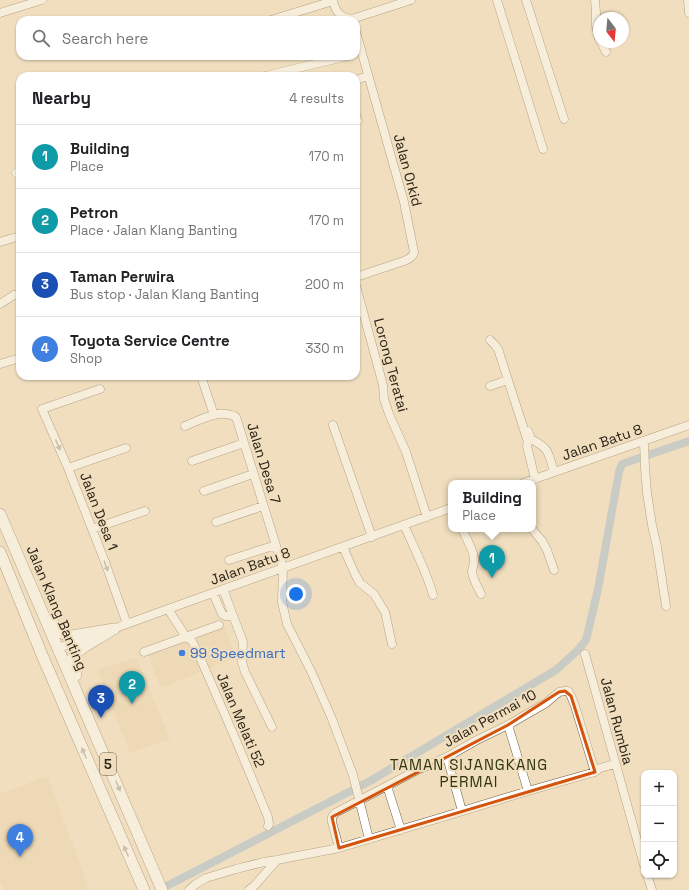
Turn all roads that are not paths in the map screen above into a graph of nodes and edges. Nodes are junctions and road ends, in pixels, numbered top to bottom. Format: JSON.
{"nodes":[{"id":1,"x":42,"y":0,"type":"edge"},
{"id":2,"x":411,"y":0,"type":"edge"},
{"id":3,"x":497,"y":0,"type":"edge"},
{"id":4,"x":526,"y":0,"type":"edge"},
{"id":5,"x":595,"y":0,"type":"edge"},
{"id":6,"x":688,"y":0,"type":"edge"},
{"id":7,"x":333,"y":1,"type":"edge"},
{"id":8,"x":596,"y":12,"type":"edge"},
{"id":9,"x":0,"y":13,"type":"edge"},
{"id":10,"x":689,"y":14,"type":"edge"},
{"id":11,"x":284,"y":16,"type":"edge"},
{"id":12,"x":342,"y":16,"type":"edge"},
{"id":13,"x":360,"y":17,"type":"edge"},
{"id":14,"x":604,"y":48,"type":"edge"},
{"id":15,"x":606,"y":52,"type":"dead end"},
{"id":16,"x":360,"y":56,"type":"edge"},
{"id":17,"x":331,"y":60,"type":"edge"},
{"id":18,"x":282,"y":72,"type":"edge"},
{"id":19,"x":368,"y":76,"type":"junction"},
{"id":20,"x":360,"y":79,"type":"edge"},
{"id":21,"x":564,"y":120,"type":"dead end"},
{"id":22,"x":543,"y":149,"type":"dead end"},
{"id":23,"x":16,"y":237,"type":"edge"},
{"id":24,"x":0,"y":242,"type":"edge"},
{"id":25,"x":360,"y":276,"type":"edge"},
{"id":26,"x":16,"y":295,"type":"edge"},
{"id":27,"x":360,"y":301,"type":"edge"},
{"id":28,"x":0,"y":304,"type":"edge"},
{"id":29,"x":490,"y":340,"type":"dead end"},
{"id":30,"x":16,"y":359,"type":"edge"},
{"id":31,"x":0,"y":364,"type":"edge"},
{"id":32,"x":202,"y":380,"type":"edge"},
{"id":33,"x":508,"y":380,"type":"junction"},
{"id":34,"x":490,"y":386,"type":"dead end"},
{"id":35,"x":100,"y":389,"type":"dead end"},
{"id":36,"x":521,"y":407,"type":"dead end"},
{"id":37,"x":214,"y":415,"type":"junction"},
{"id":38,"x":333,"y":425,"type":"dead end"},
{"id":39,"x":689,"y":425,"type":"edge"},
{"id":40,"x":185,"y":426,"type":"dead end"},
{"id":41,"x":529,"y":441,"type":"junction"},
{"id":42,"x":644,"y":441,"type":"junction"},
{"id":43,"x":244,"y":443,"type":"junction"},
{"id":44,"x":126,"y":448,"type":"dead end"},
{"id":45,"x":192,"y":461,"type":"dead end"},
{"id":46,"x":68,"y":468,"type":"junction"},
{"id":47,"x":554,"y":472,"type":"junction"},
{"id":48,"x":253,"y":474,"type":"junction"},
{"id":49,"x":535,"y":479,"type":"junction"},
{"id":50,"x":532,"y":480,"type":"edge"},
{"id":51,"x":204,"y":491,"type":"dead end"},
{"id":52,"x":263,"y":506,"type":"junction"},
{"id":53,"x":448,"y":509,"type":"edge"},
{"id":54,"x":145,"y":511,"type":"dead end"},
{"id":55,"x":0,"y":514,"type":"edge"},
{"id":56,"x":427,"y":517,"type":"junction"},
{"id":57,"x":216,"y":522,"type":"dead end"},
{"id":58,"x":404,"y":525,"type":"junction"},
{"id":59,"x":92,"y":529,"type":"junction"},
{"id":60,"x":463,"y":532,"type":"edge"},
{"id":61,"x":534,"y":532,"type":"edge"},
{"id":62,"x":372,"y":537,"type":"junction"},
{"id":63,"x":276,"y":545,"type":"junction"},
{"id":64,"x":14,"y":547,"type":"junction"},
{"id":65,"x":343,"y":547,"type":"junction"},
{"id":66,"x":1,"y":555,"type":"edge"},
{"id":67,"x":230,"y":560,"type":"dead end"},
{"id":68,"x":283,"y":568,"type":"junction"},
{"id":69,"x":554,"y":570,"type":"dead end"},
{"id":70,"x":223,"y":589,"type":"junction"},
{"id":71,"x":213,"y":593,"type":"junction"},
{"id":72,"x":433,"y":594,"type":"dead end"},
{"id":73,"x":482,"y":594,"type":"dead end"},
{"id":74,"x":666,"y":606,"type":"dead end"},
{"id":75,"x":168,"y":609,"type":"junction"},
{"id":76,"x":232,"y":614,"type":"junction"},
{"id":77,"x":127,"y":624,"type":"junction"},
{"id":78,"x":218,"y":625,"type":"dead end"},
{"id":79,"x":114,"y":629,"type":"junction"},
{"id":80,"x":186,"y":637,"type":"junction"},
{"id":81,"x":392,"y":644,"type":"dead end"},
{"id":82,"x":58,"y":648,"type":"junction"},
{"id":83,"x":144,"y":652,"type":"dead end"},
{"id":84,"x":585,"y":654,"type":"dead end"},
{"id":85,"x":59,"y":695,"type":"junction"},
{"id":86,"x":508,"y":725,"type":"junction"},
{"id":87,"x":272,"y":727,"type":"dead end"},
{"id":88,"x":98,"y":740,"type":"junction"},
{"id":89,"x":447,"y":757,"type":"junction"},
{"id":90,"x":615,"y":764,"type":"junction"},
{"id":91,"x":595,"y":772,"type":"junction"},
{"id":92,"x":387,"y":786,"type":"junction"},
{"id":93,"x":528,"y":791,"type":"junction"},
{"id":94,"x":358,"y":798,"type":"junction"},
{"id":95,"x":462,"y":812,"type":"junction"},
{"id":96,"x":268,"y":826,"type":"dead end"},
{"id":97,"x":401,"y":830,"type":"junction"},
{"id":98,"x":369,"y":839,"type":"junction"},
{"id":99,"x":339,"y":848,"type":"junction"},
{"id":100,"x":641,"y":855,"type":"edge"},
{"id":101,"x":277,"y":860,"type":"junction"},
{"id":102,"x":648,"y":878,"type":"edge"},
{"id":103,"x":160,"y":885,"type":"edge"},
{"id":104,"x":143,"y":888,"type":"edge"},
{"id":105,"x":188,"y":890,"type":"edge"},
{"id":106,"x":249,"y":890,"type":"edge"},
{"id":107,"x":652,"y":890,"type":"edge"}],
"edges":[{"from":1,"to":9,"type":"street"},
{"from":2,"to":13,"type":"street"},
{"from":3,"to":22,"type":"street"},
{"from":4,"to":21,"type":"street"},
{"from":5,"to":8,"type":"street"},
{"from":6,"to":10,"type":"street"},
{"from":7,"to":11,"type":"street"},
{"from":7,"to":12,"type":"street"},
{"from":14,"to":15,"type":"street"},
{"from":16,"to":19,"type":"street","name":"Jalan Orkid"},
{"from":17,"to":18,"type":"street"},
{"from":19,"to":20,"type":"street"},
{"from":19,"to":25,"type":"street","name":"Jalan Orkid"},
{"from":23,"to":24,"type":"street"},
{"from":26,"to":28,"type":"street"},
{"from":27,"to":56,"type":"street","name":"Lorong Teratai"},
{"from":29,"to":33,"type":"street"},
{"from":30,"to":31,"type":"street"},
{"from":32,"to":37,"type":"street"},
{"from":33,"to":34,"type":"street"},
{"from":33,"to":41,"type":"street"},
{"from":35,"to":46,"type":"street","name":"Jalan Desa 1","one_way":true},
{"from":36,"to":41,"type":"street"},
{"from":37,"to":40,"type":"street","name":"Jalan Desa 7"},
{"from":37,"to":43,"type":"street","name":"Jalan Desa 7"},
{"from":38,"to":62,"type":"street"},
{"from":39,"to":42,"type":"street","name":"Jalan Batu 8"},
{"from":41,"to":47,"type":"street"},
{"from":41,"to":49,"type":"street"},
{"from":42,"to":47,"type":"street","name":"Jalan Batu 8"},
{"from":42,"to":74,"type":"street"},
{"from":43,"to":45,"type":"street"},
{"from":43,"to":48,"type":"street","name":"Jalan Desa 7"},
{"from":44,"to":46,"type":"street"},
{"from":46,"to":59,"type":"street","name":"Jalan Desa 1"},
{"from":47,"to":49,"type":"street","name":"Jalan Batu 8"},
{"from":48,"to":51,"type":"street"},
{"from":48,"to":52,"type":"street","name":"Jalan Desa 7"},
{"from":49,"to":50,"type":"street","name":"Jalan Batu 8"},
{"from":52,"to":57,"type":"street"},
{"from":52,"to":63,"type":"street","name":"Jalan Desa 7"},
{"from":53,"to":56,"type":"street","name":"Jalan Batu 8"},
{"from":54,"to":59,"type":"street"},
{"from":55,"to":64,"type":"highway","name":"Jalan Klang Banting","number":"5"},
{"from":56,"to":58,"type":"street","name":"Jalan Batu 8"},
{"from":58,"to":62,"type":"street","name":"Jalan Batu 8"},
{"from":58,"to":72,"type":"street"},
{"from":59,"to":77,"type":"street","name":"Jalan Desa 1","one_way":true},
{"from":60,"to":73,"type":"street"},
{"from":61,"to":69,"type":"street"},
{"from":62,"to":65,"type":"street","name":"Jalan Batu 8"},
{"from":63,"to":67,"type":"street"},
{"from":63,"to":68,"type":"street","name":"Jalan Desa 7"},
{"from":64,"to":79,"type":"highway"},
{"from":64,"to":82,"type":"highway","name":"Jalan Klang Banting","number":"5"},
{"from":65,"to":68,"type":"street","name":"Jalan Batu 8"},
{"from":65,"to":81,"type":"street"},
{"from":66,"to":82,"type":"highway"},
{"from":66,"to":85,"type":"highway","number":"5"},
{"from":68,"to":70,"type":"street","name":"Jalan Batu 8"},
{"from":68,"to":94,"type":"street","name":"Jalan Desa 7"},
{"from":70,"to":71,"type":"street","name":"Jalan Batu 8"},
{"from":70,"to":76,"type":"street"},
{"from":71,"to":75,"type":"street","name":"Jalan Batu 8"},
{"from":71,"to":76,"type":"street"},
{"from":75,"to":77,"type":"street","name":"Jalan Batu 8"},
{"from":75,"to":80,"type":"street","name":"Jalan Melati 52"},
{"from":76,"to":87,"type":"street"},
{"from":77,"to":79,"type":"street","name":"Jalan Batu 8"},
{"from":78,"to":80,"type":"street"},
{"from":79,"to":82,"type":"street","name":"Jalan Batu 8"},
{"from":79,"to":88,"type":"highway"},
{"from":80,"to":83,"type":"street"},
{"from":80,"to":96,"type":"street","name":"Jalan Melati 52"},
{"from":82,"to":85,"type":"highway"},
{"from":82,"to":88,"type":"highway","name":"Jalan Klang Banting","number":"5"},
{"from":84,"to":90,"type":"street","name":"Jalan Rumbia"},
{"from":104,"to":85,"type":"highway","number":"5","one_way":true},
{"from":86,"to":89,"type":"street","name":"Jalan Permai 10"},
{"from":86,"to":91,"type":"street","name":"Jalan Permai 10"},
{"from":86,"to":93,"type":"street"},
{"from":88,"to":103,"type":"highway","name":"Jalan Klang Banting","number":"5","one_way":true},
{"from":89,"to":92,"type":"street","name":"Jalan Permai 10"},
{"from":89,"to":95,"type":"street"},
{"from":90,"to":91,"type":"street"},
{"from":90,"to":100,"type":"street","name":"Jalan Rumbia"},
{"from":91,"to":93,"type":"street"},
{"from":92,"to":94,"type":"street","name":"Jalan Permai 10"},
{"from":92,"to":97,"type":"street"},
{"from":93,"to":95,"type":"street"},
{"from":94,"to":98,"type":"street","name":"Jalan Desa 7"},
{"from":94,"to":99,"type":"street","name":"Jalan Permai 10"},
{"from":95,"to":97,"type":"street"},
{"from":97,"to":98,"type":"street"},
{"from":98,"to":99,"type":"street"},
{"from":99,"to":101,"type":"street"},
{"from":101,"to":105,"type":"street"},
{"from":101,"to":106,"type":"street"},
{"from":102,"to":107,"type":"street"}]}
